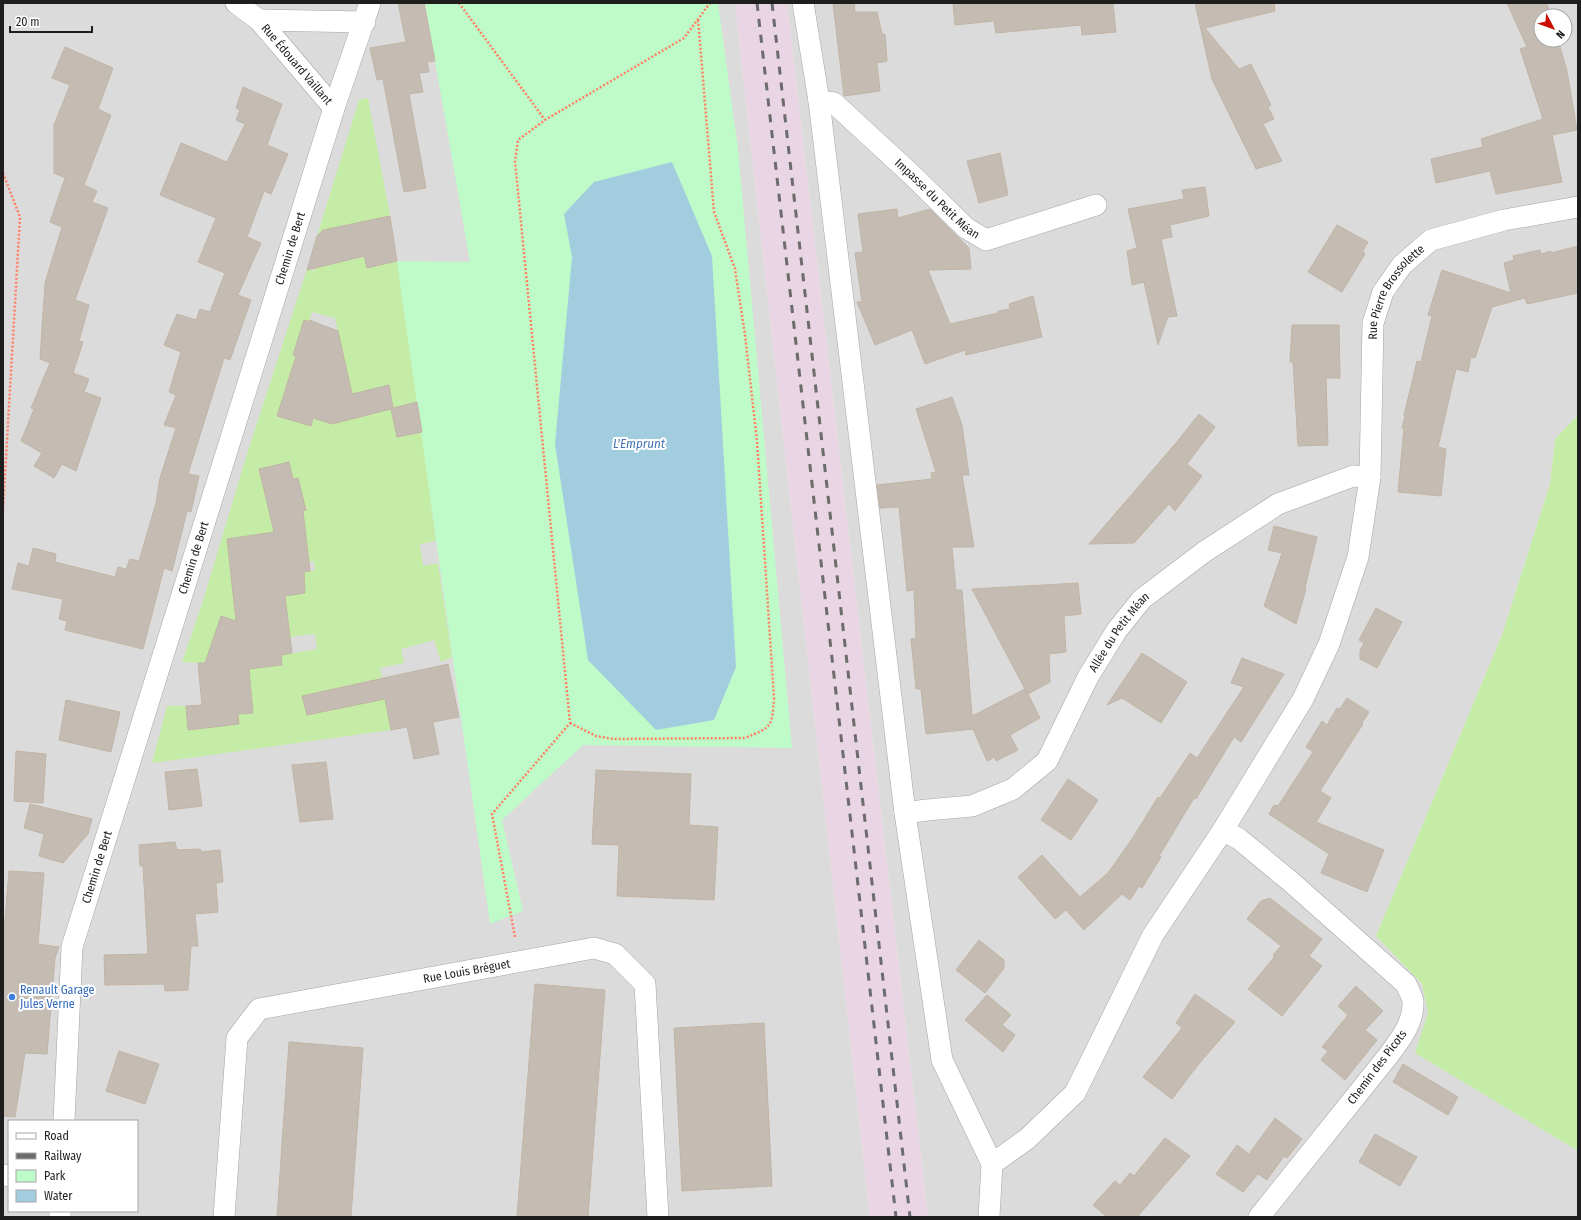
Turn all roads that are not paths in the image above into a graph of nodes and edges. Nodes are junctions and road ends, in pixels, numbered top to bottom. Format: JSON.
{"nodes":[{"id":1,"x":236,"y":3,"type":"edge"},
{"id":2,"x":803,"y":3,"type":"edge"},
{"id":3,"x":367,"y":12,"type":"edge"},
{"id":4,"x":259,"y":20,"type":"junction"},
{"id":5,"x":819,"y":101,"type":"junction"},
{"id":6,"x":334,"y":108,"type":"junction"},
{"id":7,"x":1096,"y":205,"type":"dead end"},
{"id":8,"x":1578,"y":207,"type":"edge"},
{"id":9,"x":1370,"y":477,"type":"junction"},
{"id":10,"x":905,"y":813,"type":"junction"},
{"id":11,"x":1223,"y":830,"type":"junction"},
{"id":12,"x":64,"y":1120,"type":"edge"},
{"id":13,"x":992,"y":1164,"type":"junction"},
{"id":14,"x":224,"y":1217,"type":"edge"},
{"id":15,"x":658,"y":1217,"type":"edge"},
{"id":16,"x":989,"y":1217,"type":"edge"},
{"id":17,"x":1259,"y":1217,"type":"edge"}],
"edges":[{"from":1,"to":4,"type":"street","name":"Rue Édouard Vaillant"},
{"from":2,"to":5,"type":"street"},
{"from":3,"to":4,"type":"street","name":"Rue Édouard Vaillant"},
{"from":3,"to":6,"type":"street","name":"Chemin de Bert"},
{"from":4,"to":6,"type":"street","name":"Rue Édouard Vaillant"},
{"from":5,"to":7,"type":"street","name":"Impasse du Petit Méan"},
{"from":5,"to":10,"type":"street"},
{"from":6,"to":12,"type":"street","name":"Chemin de Bert"},
{"from":8,"to":9,"type":"street","name":"Rue Pierre Brossolette"},
{"from":9,"to":10,"type":"street","name":"Allée du Petit Méan"},
{"from":9,"to":11,"type":"street","name":"Rue Pierre Brossolette"},
{"from":10,"to":13,"type":"street"},
{"from":11,"to":13,"type":"street","name":"Rue Pierre Brossolette"},
{"from":11,"to":17,"type":"street","name":"Chemin des Picots"},
{"from":13,"to":16,"type":"street"},
{"from":14,"to":15,"type":"street","name":"Rue Louis Bréguet"}]}
